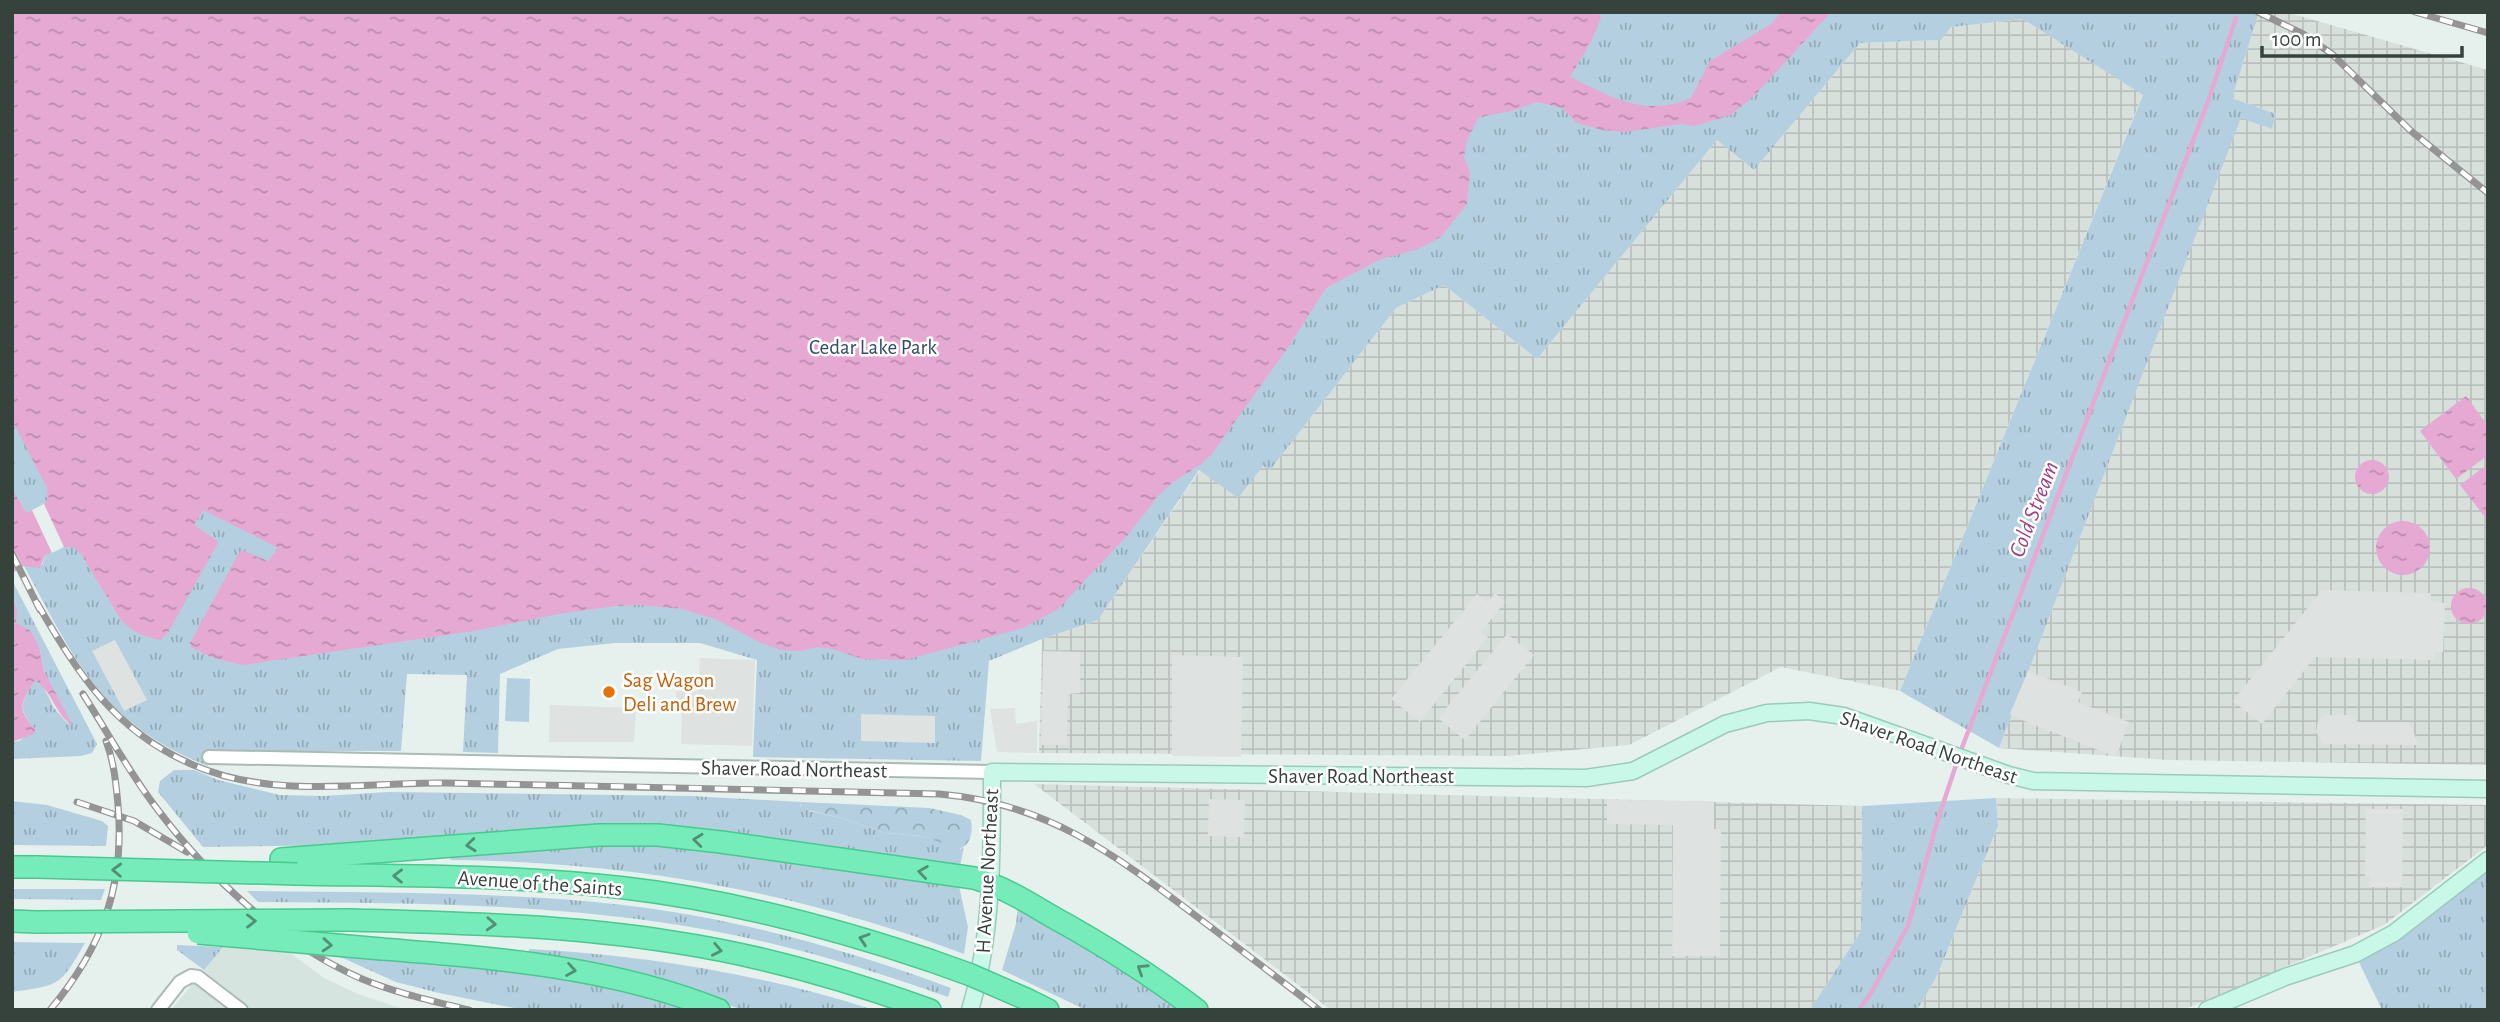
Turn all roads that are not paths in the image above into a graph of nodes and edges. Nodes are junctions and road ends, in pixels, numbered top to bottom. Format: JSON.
{"nodes":[{"id":1,"x":209,"y":757,"type":"dead end"},
{"id":2,"x":992,"y":772,"type":"junction"},
{"id":3,"x":2488,"y":789,"type":"edge"},
{"id":4,"x":2488,"y":860,"type":"edge"},
{"id":5,"x":12,"y":867,"type":"edge"},
{"id":6,"x":185,"y":873,"type":"junction"},
{"id":7,"x":990,"y":883,"type":"junction"},
{"id":8,"x":12,"y":921,"type":"edge"},
{"id":9,"x":113,"y":923,"type":"junction"},
{"id":10,"x":923,"y":1007,"type":"edge"},
{"id":11,"x":158,"y":1010,"type":"edge"},
{"id":12,"x":241,"y":1010,"type":"edge"},
{"id":13,"x":719,"y":1010,"type":"edge"},
{"id":14,"x":971,"y":1010,"type":"edge"},
{"id":15,"x":1048,"y":1010,"type":"edge"},
{"id":16,"x":1196,"y":1010,"type":"edge"},
{"id":17,"x":2207,"y":1010,"type":"edge"}],
"edges":[{"from":1,"to":2,"type":"street","name":"Shaver Road Northeast"},
{"from":2,"to":3,"type":"street","name":"Shaver Road Northeast"},
{"from":2,"to":7,"type":"street","name":"H Avenue Northeast"},
{"from":4,"to":17,"type":"street"},
{"from":6,"to":5,"type":"highway","name":"Avenue of the Saints","one_way":true,"bridge":true},
{"from":7,"to":6,"type":"highway","one_way":true,"bridge":true},
{"from":15,"to":6,"type":"highway","name":"Avenue of the Saints","one_way":true,"bridge":true},
{"from":7,"to":14,"type":"street","name":"H Avenue Northeast"},
{"from":16,"to":7,"type":"highway","one_way":true},
{"from":8,"to":9,"type":"highway","name":"Avenue of the Saints","bridge":true},
{"from":9,"to":10,"type":"highway","name":"Avenue of the Saints","one_way":true,"bridge":true},
{"from":9,"to":13,"type":"highway","one_way":true,"bridge":true},
{"from":11,"to":12,"type":"street"}]}
